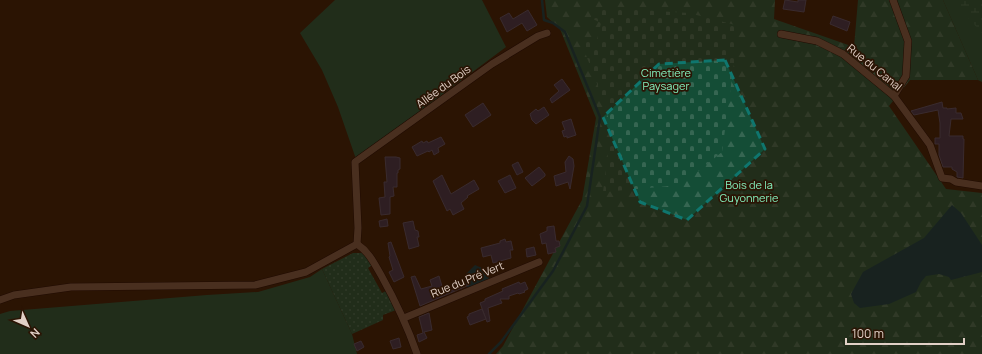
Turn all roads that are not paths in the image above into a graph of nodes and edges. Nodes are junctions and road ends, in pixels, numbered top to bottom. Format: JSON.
{"nodes":[{"id":1,"x":893,"y":0,"type":"edge"},
{"id":2,"x":547,"y":33,"type":"dead end"},
{"id":3,"x":781,"y":34,"type":"dead end"},
{"id":4,"x":894,"y":96,"type":"junction"},
{"id":5,"x":982,"y":186,"type":"edge"},
{"id":6,"x":357,"y":244,"type":"junction"},
{"id":7,"x":539,"y":262,"type":"dead end"},
{"id":8,"x":0,"y":300,"type":"edge"},
{"id":9,"x":404,"y":318,"type":"junction"},
{"id":10,"x":417,"y":354,"type":"edge"}],
"edges":[{"from":1,"to":4,"type":"street"},
{"from":2,"to":6,"type":"street","name":"Allée du Bois"},
{"from":3,"to":4,"type":"street","name":"Rue du Canal"},
{"from":4,"to":5,"type":"street","name":"Rue du Canal"},
{"from":6,"to":8,"type":"street"},
{"from":6,"to":9,"type":"street"},
{"from":7,"to":9,"type":"street","name":"Rue du Pré Vert"},
{"from":9,"to":10,"type":"street"}]}
